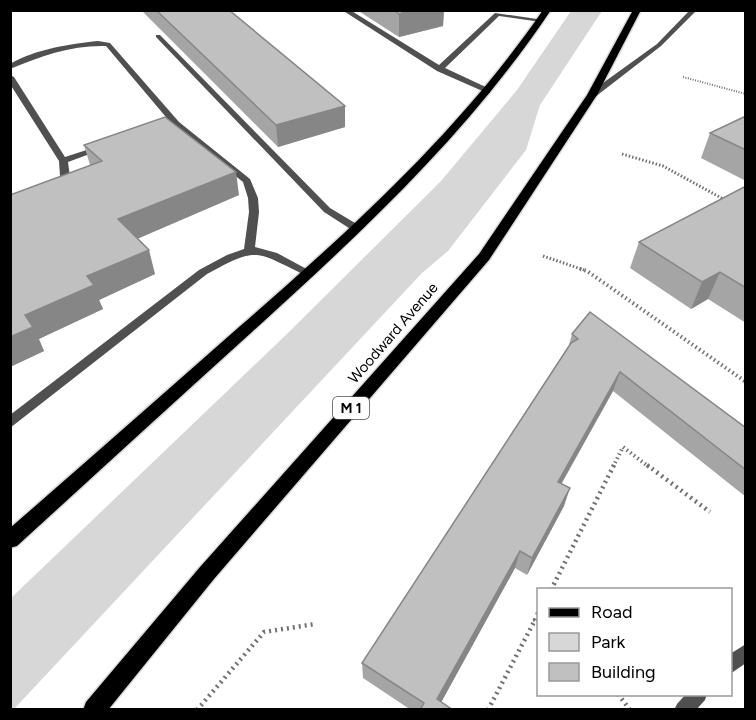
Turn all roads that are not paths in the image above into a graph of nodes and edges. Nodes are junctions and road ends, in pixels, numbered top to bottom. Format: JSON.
{"nodes":[{"id":1,"x":345,"y":10,"type":"edge"},
{"id":2,"x":547,"y":10,"type":"edge"},
{"id":3,"x":637,"y":10,"type":"edge"},
{"id":4,"x":694,"y":10,"type":"edge"},
{"id":5,"x":496,"y":12,"type":"edge"},
{"id":6,"x":541,"y":20,"type":"junction"},
{"id":7,"x":158,"y":36,"type":"edge"},
{"id":8,"x":10,"y":67,"type":"edge"},
{"id":9,"x":440,"y":69,"type":"junction"},
{"id":10,"x":10,"y":77,"type":"edge"},
{"id":11,"x":487,"y":91,"type":"junction"},
{"id":12,"x":592,"y":95,"type":"junction"},
{"id":13,"x":176,"y":124,"type":"junction"},
{"id":14,"x":147,"y":134,"type":"edge"},
{"id":15,"x":108,"y":146,"type":"edge"},
{"id":16,"x":63,"y":161,"type":"junction"},
{"id":17,"x":43,"y":192,"type":"edge"},
{"id":18,"x":356,"y":228,"type":"junction"},
{"id":19,"x":249,"y":251,"type":"junction"},
{"id":20,"x":309,"y":273,"type":"junction"},
{"id":21,"x":10,"y":423,"type":"edge"},
{"id":22,"x":10,"y":540,"type":"edge"},
{"id":23,"x":746,"y":652,"type":"edge"},
{"id":24,"x":732,"y":664,"type":"edge"},
{"id":25,"x":697,"y":696,"type":"edge"},
{"id":26,"x":94,"y":710,"type":"edge"},
{"id":27,"x":683,"y":710,"type":"edge"}],
"edges":[{"from":1,"to":9,"type":"street"},
{"from":2,"to":6,"type":"main road"},
{"from":3,"to":12,"type":"main road","name":"Woodward Avenue","number":"M 1"},
{"from":4,"to":12,"type":"street"},
{"from":5,"to":6,"type":"street"},
{"from":5,"to":9,"type":"street"},
{"from":6,"to":11,"type":"main road"},
{"from":7,"to":18,"type":"street"},
{"from":8,"to":13,"type":"street"},
{"from":9,"to":11,"type":"street"},
{"from":10,"to":16,"type":"street"},
{"from":11,"to":18,"type":"main road"},
{"from":12,"to":26,"type":"main road","name":"Woodward Avenue","number":"M 1"},
{"from":13,"to":14,"type":"street"},
{"from":13,"to":19,"type":"street"},
{"from":15,"to":16,"type":"street"},
{"from":16,"to":17,"type":"street"},
{"from":18,"to":20,"type":"main road"},
{"from":19,"to":20,"type":"street"},
{"from":19,"to":21,"type":"street"},
{"from":20,"to":22,"type":"main road"},
{"from":23,"to":24,"type":"street"},
{"from":25,"to":27,"type":"street"}]}
